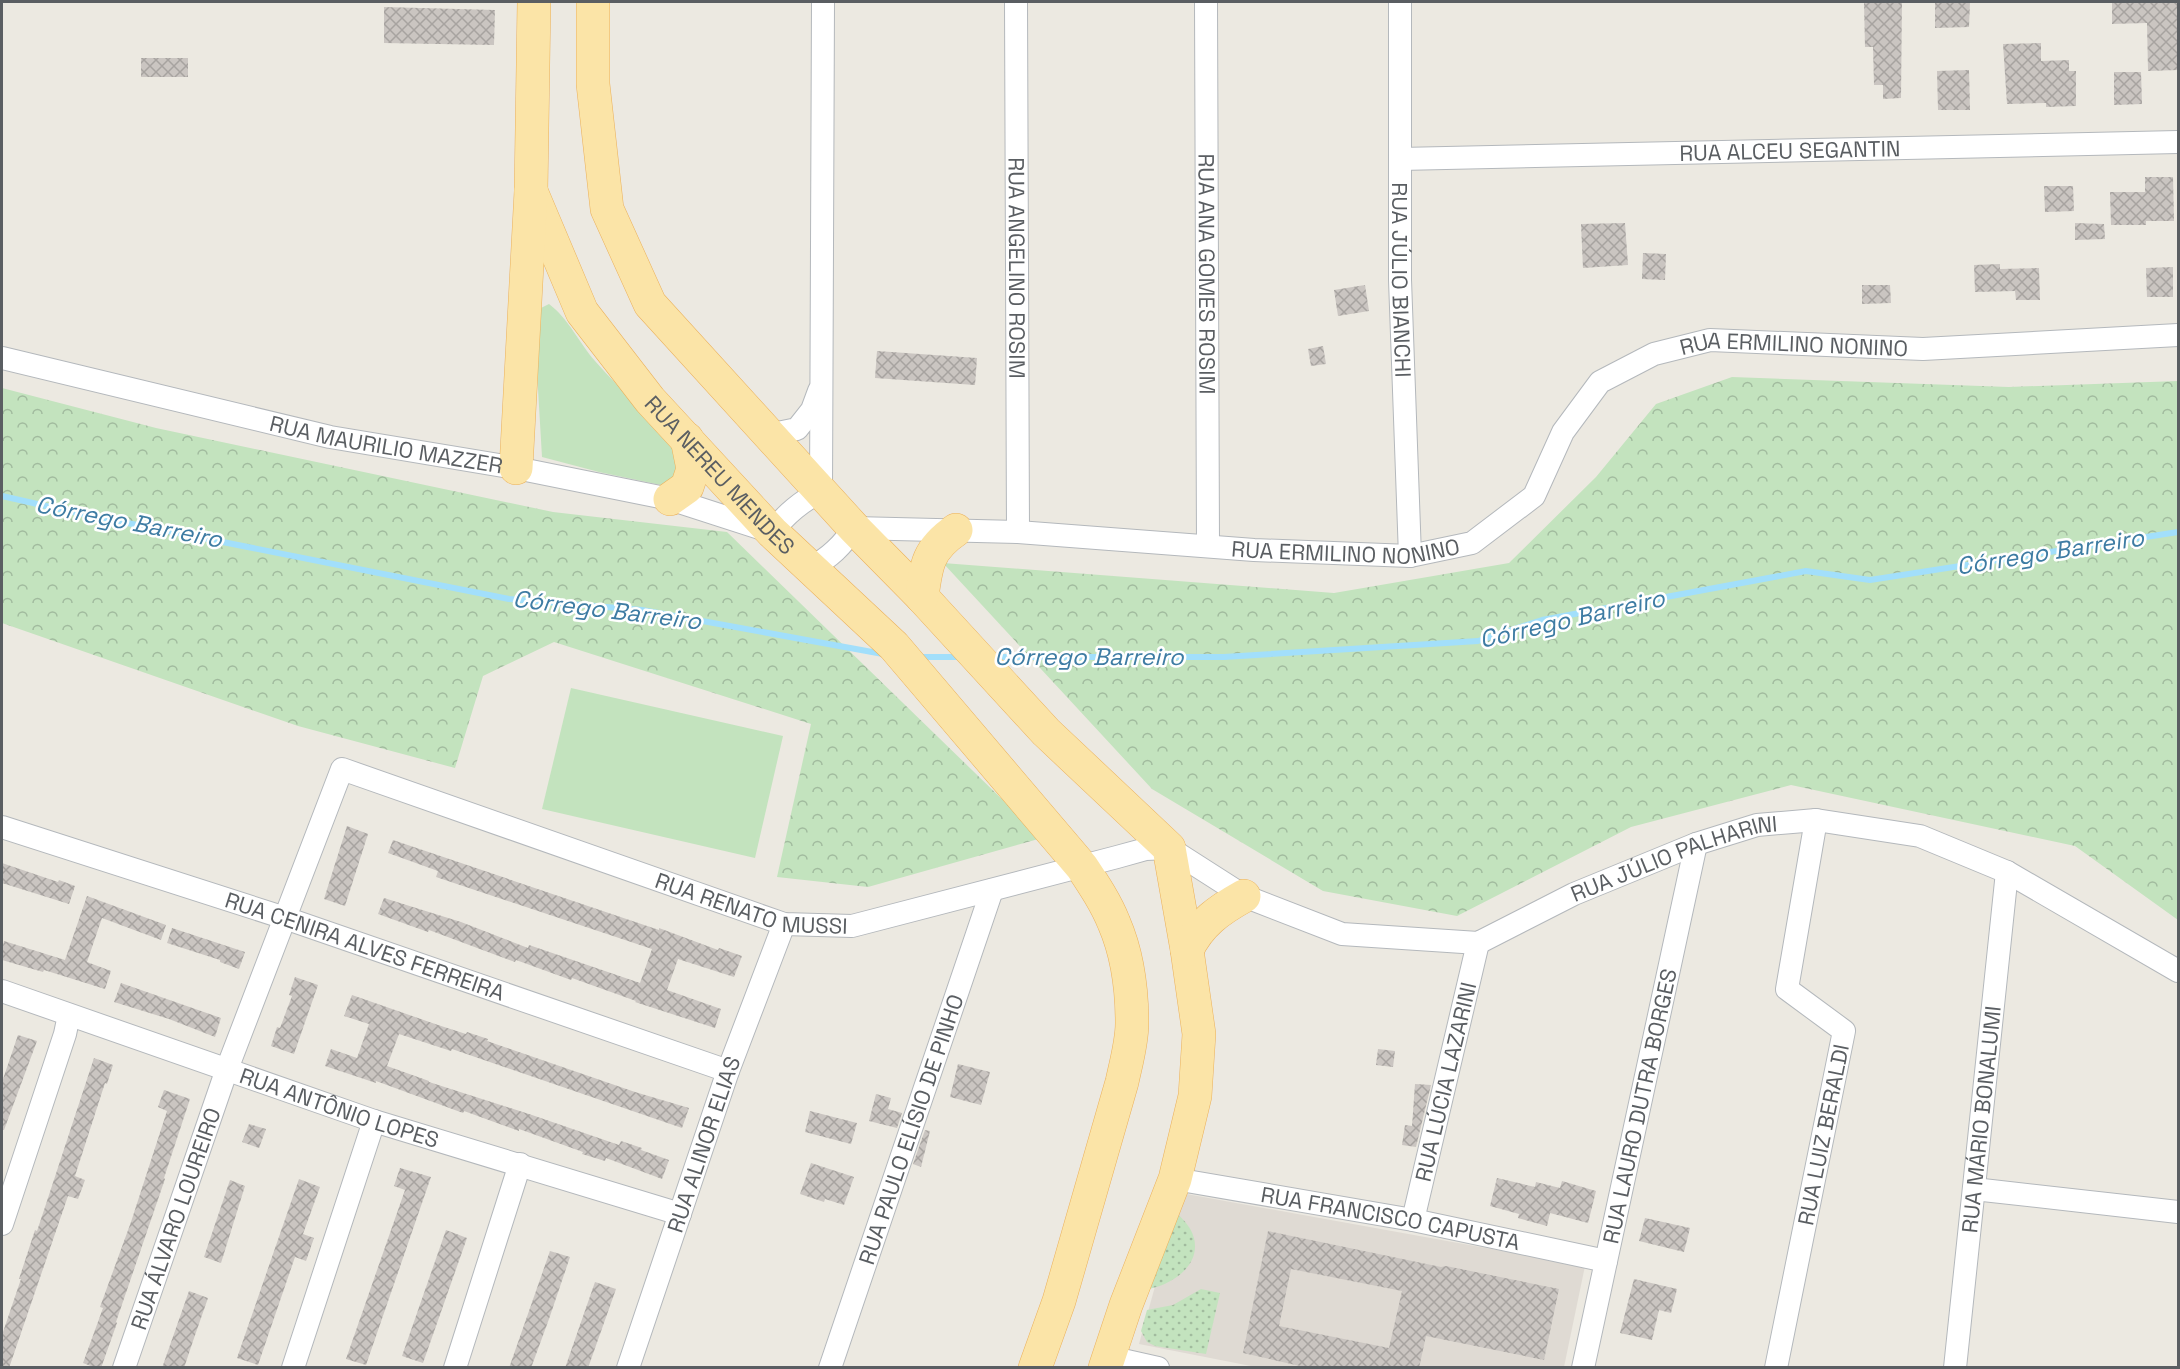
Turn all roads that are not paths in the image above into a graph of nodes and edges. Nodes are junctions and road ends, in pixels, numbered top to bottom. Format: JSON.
{"nodes":[{"id":1,"x":534,"y":2,"type":"edge"},
{"id":2,"x":593,"y":2,"type":"edge"},
{"id":3,"x":823,"y":2,"type":"edge"},
{"id":4,"x":1016,"y":2,"type":"edge"},
{"id":5,"x":1206,"y":2,"type":"edge"},
{"id":6,"x":1400,"y":2,"type":"edge"},
{"id":7,"x":2178,"y":142,"type":"edge"},
{"id":8,"x":1400,"y":159,"type":"junction"},
{"id":9,"x":531,"y":192,"type":"junction"},
{"id":10,"x":2178,"y":335,"type":"edge"},
{"id":11,"x":2,"y":358,"type":"edge"},
{"id":12,"x":822,"y":381,"type":"junction"},
{"id":13,"x":768,"y":435,"type":"junction"},
{"id":14,"x":687,"y":439,"type":"junction"},
{"id":15,"x":516,"y":468,"type":"junction"},
{"id":16,"x":821,"y":491,"type":"junction"},
{"id":17,"x":670,"y":499,"type":"junction"},
{"id":18,"x":854,"y":528,"type":"junction"},
{"id":19,"x":956,"y":530,"type":"junction"},
{"id":20,"x":772,"y":532,"type":"junction"},
{"id":21,"x":1018,"y":532,"type":"junction"},
{"id":22,"x":1208,"y":545,"type":"junction"},
{"id":23,"x":1410,"y":556,"type":"junction"},
{"id":24,"x":811,"y":568,"type":"junction"},
{"id":25,"x":922,"y":597,"type":"junction"},
{"id":26,"x":342,"y":769,"type":"joint"},
{"id":27,"x":1816,"y":820,"type":"junction"},
{"id":28,"x":2,"y":826,"type":"edge"},
{"id":29,"x":1696,"y":844,"type":"junction"},
{"id":30,"x":1169,"y":848,"type":"junction"},
{"id":31,"x":1082,"y":867,"type":"junction"},
{"id":32,"x":2007,"y":872,"type":"junction"},
{"id":33,"x":992,"y":890,"type":"junction"},
{"id":34,"x":1244,"y":896,"type":"junction"},
{"id":35,"x":285,"y":918,"type":"junction"},
{"id":36,"x":784,"y":924,"type":"junction"},
{"id":37,"x":1478,"y":943,"type":"junction"},
{"id":38,"x":1187,"y":950,"type":"junction"},
{"id":39,"x":2178,"y":972,"type":"edge"},
{"id":40,"x":2,"y":991,"type":"edge"},
{"id":41,"x":69,"y":1015,"type":"junction"},
{"id":42,"x":227,"y":1069,"type":"junction"},
{"id":43,"x":728,"y":1071,"type":"junction"},
{"id":44,"x":374,"y":1121,"type":"junction"},
{"id":45,"x":520,"y":1164,"type":"junction"},
{"id":46,"x":1175,"y":1179,"type":"junction"},
{"id":47,"x":1974,"y":1189,"type":"junction"},
{"id":48,"x":2178,"y":1212,"type":"edge"},
{"id":49,"x":680,"y":1214,"type":"junction"},
{"id":50,"x":1413,"y":1220,"type":"junction"},
{"id":51,"x":2,"y":1224,"type":"edge"},
{"id":52,"x":1606,"y":1261,"type":"junction"},
{"id":53,"x":1107,"y":1362,"type":"edge"},
{"id":54,"x":124,"y":1368,"type":"edge"},
{"id":55,"x":293,"y":1368,"type":"edge"},
{"id":56,"x":455,"y":1368,"type":"edge"},
{"id":57,"x":628,"y":1368,"type":"edge"},
{"id":58,"x":830,"y":1368,"type":"edge"},
{"id":59,"x":1035,"y":1368,"type":"edge"},
{"id":60,"x":1158,"y":1368,"type":"edge"},
{"id":61,"x":1583,"y":1368,"type":"edge"},
{"id":62,"x":1776,"y":1368,"type":"edge"},
{"id":63,"x":1955,"y":1368,"type":"edge"}],
"edges":[{"from":1,"to":9,"type":"main road","name":"RUA NEREU MENDES"},
{"from":2,"to":13,"type":"main road"},
{"from":3,"to":12,"type":"street"},
{"from":4,"to":21,"type":"street","name":"RUA ANGELINO ROSIM"},
{"from":5,"to":22,"type":"street","name":"RUA ANA GOMES ROSIM"},
{"from":6,"to":8,"type":"street","name":"RUA JÚLIO BIANCHI"},
{"from":7,"to":8,"type":"street","name":"RUA ALCEU SEGANTIN"},
{"from":8,"to":23,"type":"street","name":"RUA JÚLIO BIANCHI"},
{"from":9,"to":14,"type":"main road","name":"RUA NEREU MENDES"},
{"from":9,"to":15,"type":"main road"},
{"from":10,"to":23,"type":"street","name":"RUA ERMILINO NONINO"},
{"from":11,"to":15,"type":"street","name":"RUA MAURILIO MAZZER"},
{"from":12,"to":13,"type":"street"},
{"from":12,"to":16,"type":"street"},
{"from":13,"to":16,"type":"main road"},
{"from":14,"to":17,"type":"main road"},
{"from":14,"to":20,"type":"main road","name":"RUA NEREU MENDES"},
{"from":15,"to":17,"type":"street","name":"RUA MAURILIO MAZZER"},
{"from":16,"to":18,"type":"main road"},
{"from":16,"to":20,"type":"street"},
{"from":17,"to":20,"type":"street","name":"RUA MAURILIO MAZZER"},
{"from":18,"to":19,"type":"street","name":"RUA ERMILINO NONINO"},
{"from":18,"to":24,"type":"street"},
{"from":18,"to":25,"type":"main road"},
{"from":19,"to":21,"type":"street","name":"RUA ERMILINO NONINO"},
{"from":19,"to":25,"type":"main road"},
{"from":20,"to":24,"type":"main road","name":"RUA NEREU MENDES"},
{"from":21,"to":22,"type":"street","name":"RUA ERMILINO NONINO"},
{"from":22,"to":23,"type":"street","name":"RUA ERMILINO NONINO"},
{"from":24,"to":31,"type":"main road","name":"RUA NEREU MENDES"},
{"from":25,"to":30,"type":"main road"},
{"from":26,"to":35,"type":"street","name":"RUA ÁLVARO LOUREIRO"},
{"from":26,"to":36,"type":"street","name":"RUA RENATO MUSSI"},
{"from":27,"to":29,"type":"street","name":"RUA JÚLIO PALHARINI"},
{"from":27,"to":32,"type":"street","name":"RUA JÚLIO PALHARINI"},
{"from":27,"to":62,"type":"street","name":"RUA LUIZ BERALDI"},
{"from":28,"to":35,"type":"street","name":"RUA CENIRA ALVES FERREIRA"},
{"from":29,"to":37,"type":"street","name":"RUA JÚLIO PALHARINI"},
{"from":29,"to":52,"type":"street","name":"RUA LAURO DUTRA BORGES"},
{"from":30,"to":31,"type":"street","name":"RUA RENATO MUSSI"},
{"from":30,"to":34,"type":"street"},
{"from":30,"to":38,"type":"main road"},
{"from":31,"to":33,"type":"street","name":"RUA RENATO MUSSI"},
{"from":31,"to":59,"type":"main road","name":"RUA NEREU MENDES"},
{"from":32,"to":39,"type":"street","name":"RUA JÚLIO PALHARINI"},
{"from":32,"to":47,"type":"street","name":"RUA MÁRIO BONALUMI"},
{"from":33,"to":36,"type":"street","name":"RUA RENATO MUSSI"},
{"from":33,"to":58,"type":"street","name":"RUA PAULO ELÍSIO DE PINHO"},
{"from":34,"to":37,"type":"street"},
{"from":34,"to":38,"type":"main road"},
{"from":35,"to":42,"type":"street","name":"RUA ÁLVARO LOUREIRO"},
{"from":35,"to":43,"type":"street","name":"RUA CENIRA ALVES FERREIRA"},
{"from":36,"to":43,"type":"street","name":"RUA ALINOR ELIAS"},
{"from":37,"to":50,"type":"street","name":"RUA LÚCIA LAZARINI"},
{"from":38,"to":46,"type":"main road"},
{"from":40,"to":41,"type":"street","name":"RUA ANTÔNIO LOPES"},
{"from":41,"to":42,"type":"street","name":"RUA ANTÔNIO LOPES"},
{"from":41,"to":51,"type":"street"},
{"from":42,"to":44,"type":"street","name":"RUA ANTÔNIO LOPES"},
{"from":42,"to":54,"type":"street","name":"RUA ÁLVARO LOUREIRO"},
{"from":43,"to":49,"type":"street","name":"RUA ALINOR ELIAS"},
{"from":44,"to":45,"type":"street","name":"RUA ANTÔNIO LOPES"},
{"from":44,"to":55,"type":"street"},
{"from":45,"to":49,"type":"street","name":"RUA ANTÔNIO LOPES"},
{"from":45,"to":56,"type":"street"},
{"from":46,"to":50,"type":"street","name":"RUA FRANCISCO CAPUSTA"},
{"from":46,"to":53,"type":"main road"},
{"from":47,"to":48,"type":"street"},
{"from":47,"to":63,"type":"street","name":"RUA MÁRIO BONALUMI"},
{"from":49,"to":57,"type":"street","name":"RUA ALINOR ELIAS"},
{"from":50,"to":52,"type":"street","name":"RUA FRANCISCO CAPUSTA"},
{"from":52,"to":61,"type":"street","name":"RUA LAURO DUTRA BORGES"},
{"from":53,"to":60,"type":"street"}]}
